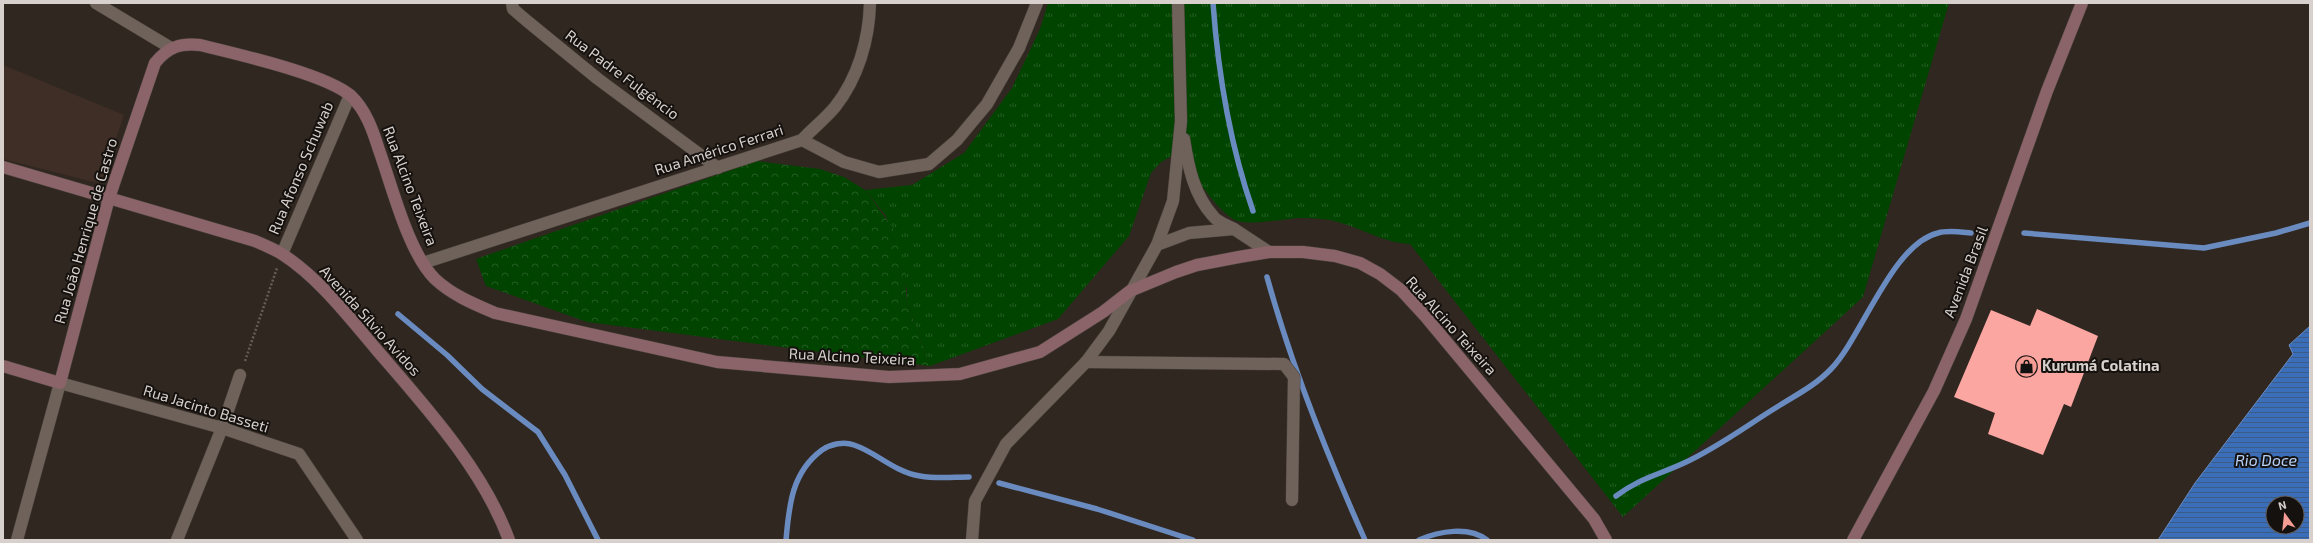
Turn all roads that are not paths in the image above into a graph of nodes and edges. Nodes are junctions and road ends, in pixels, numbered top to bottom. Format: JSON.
{"nodes":[{"id":1,"x":96,"y":3,"type":"edge"},
{"id":2,"x":512,"y":3,"type":"edge"},
{"id":3,"x":870,"y":3,"type":"edge"},
{"id":4,"x":1037,"y":3,"type":"edge"},
{"id":5,"x":1178,"y":3,"type":"edge"},
{"id":6,"x":2082,"y":3,"type":"edge"},
{"id":7,"x":171,"y":48,"type":"junction"},
{"id":8,"x":350,"y":95,"type":"junction"},
{"id":9,"x":1181,"y":121,"type":"junction"},
{"id":10,"x":802,"y":140,"type":"junction"},
{"id":11,"x":3,"y":167,"type":"edge"},
{"id":12,"x":718,"y":168,"type":"junction"},
{"id":13,"x":109,"y":198,"type":"junction"},
{"id":14,"x":1234,"y":229,"type":"junction"},
{"id":15,"x":1157,"y":245,"type":"junction"},
{"id":16,"x":1269,"y":252,"type":"junction"},
{"id":17,"x":282,"y":254,"type":"junction"},
{"id":18,"x":423,"y":263,"type":"junction"},
{"id":19,"x":1130,"y":291,"type":"junction"},
{"id":20,"x":1086,"y":362,"type":"junction"},
{"id":21,"x":3,"y":366,"type":"edge"},
{"id":22,"x":240,"y":375,"type":"road end"},
{"id":23,"x":60,"y":383,"type":"junction"},
{"id":24,"x":222,"y":428,"type":"junction"},
{"id":25,"x":1292,"y":500,"type":"dead end"},
{"id":26,"x":17,"y":540,"type":"edge"},
{"id":27,"x":177,"y":540,"type":"edge"},
{"id":28,"x":357,"y":540,"type":"edge"},
{"id":29,"x":509,"y":540,"type":"edge"},
{"id":30,"x":972,"y":540,"type":"edge"},
{"id":31,"x":1606,"y":540,"type":"edge"},
{"id":32,"x":1854,"y":540,"type":"edge"}],
"edges":[{"from":1,"to":7,"type":"street"},
{"from":2,"to":12,"type":"street","name":"Rua Padre Fulgêncio"},
{"from":3,"to":10,"type":"street"},
{"from":4,"to":10,"type":"street","name":"Rua Américo Ferrari"},
{"from":5,"to":9,"type":"street"},
{"from":6,"to":32,"type":"main road","name":"Avenida Brasil"},
{"from":7,"to":8,"type":"main road","name":"Rua Alcino Teixeira"},
{"from":7,"to":13,"type":"main road","name":"Rua João Henrique de Castro"},
{"from":8,"to":17,"type":"street","name":"Rua Afonso Schuwab"},
{"from":8,"to":18,"type":"main road","name":"Rua Alcino Teixeira"},
{"from":9,"to":14,"type":"street"},
{"from":9,"to":15,"type":"street"},
{"from":10,"to":12,"type":"street","name":"Rua Américo Ferrari"},
{"from":11,"to":13,"type":"main road","name":"Avenida Sílvio Avidos"},
{"from":12,"to":18,"type":"street","name":"Rua Américo Ferrari"},
{"from":13,"to":17,"type":"main road","name":"Avenida Sílvio Avidos"},
{"from":13,"to":23,"type":"main road","name":"Rua João Henrique de Castro"},
{"from":14,"to":15,"type":"street"},
{"from":14,"to":16,"type":"street"},
{"from":15,"to":19,"type":"street"},
{"from":16,"to":19,"type":"main road","name":"Rua Alcino Teixeira"},
{"from":16,"to":31,"type":"main road","name":"Rua Alcino Teixeira"},
{"from":17,"to":29,"type":"main road","name":"Avenida Sílvio Avidos"},
{"from":18,"to":19,"type":"main road","name":"Rua Alcino Teixeira"},
{"from":19,"to":20,"type":"street"},
{"from":20,"to":25,"type":"street"},
{"from":20,"to":30,"type":"street"},
{"from":21,"to":23,"type":"main road","name":"Rua Jacinto Basseti"},
{"from":22,"to":24,"type":"street"},
{"from":23,"to":24,"type":"street","name":"Rua Jacinto Basseti"},
{"from":23,"to":26,"type":"street"},
{"from":24,"to":27,"type":"street"},
{"from":24,"to":28,"type":"street","name":"Rua Jacinto Basseti"}]}
